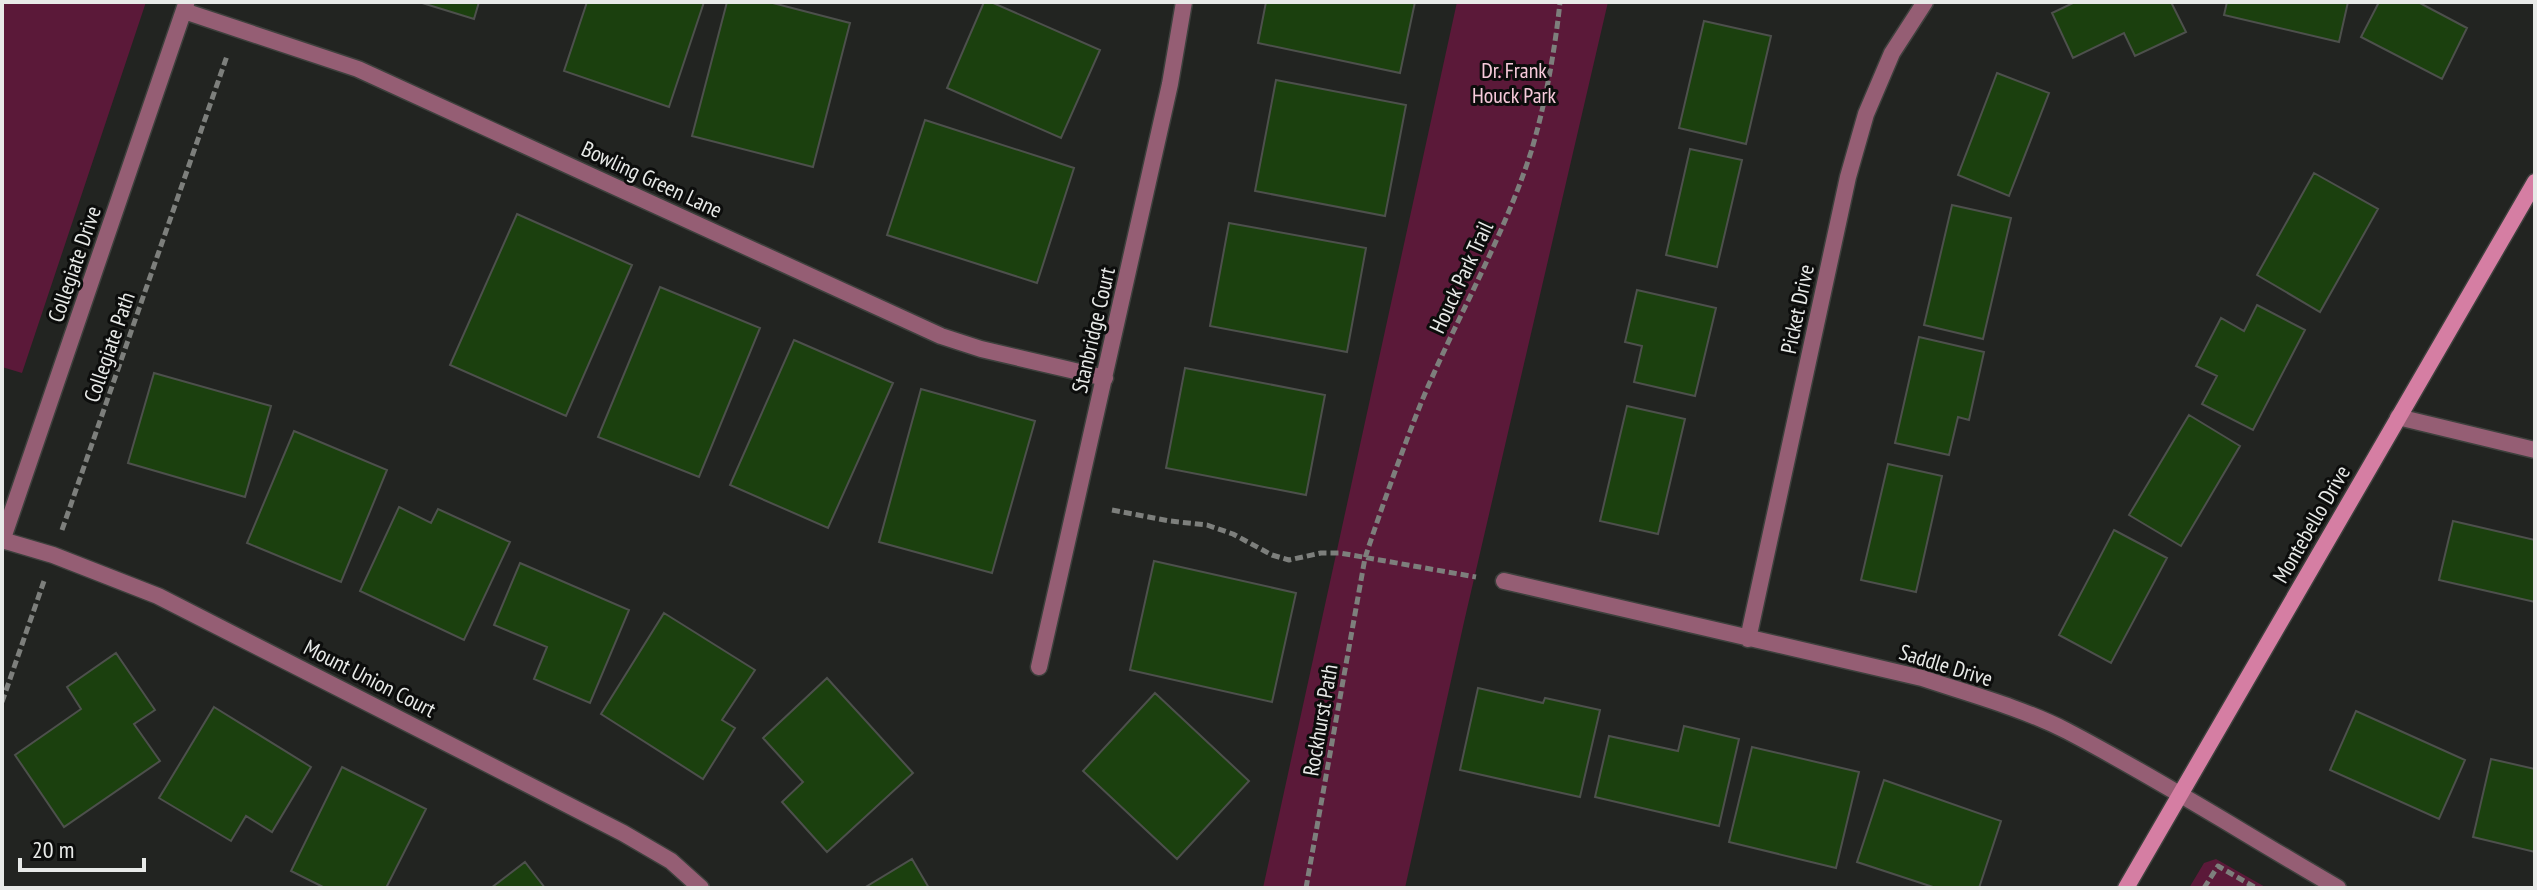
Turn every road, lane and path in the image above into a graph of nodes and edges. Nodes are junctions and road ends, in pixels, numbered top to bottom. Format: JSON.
{"nodes":[{"id":1,"x":1184,"y":2,"type":"edge"},
{"id":2,"x":1560,"y":2,"type":"edge"},
{"id":3,"x":1925,"y":2,"type":"edge"},
{"id":4,"x":185,"y":6,"type":"edge"},
{"id":5,"x":236,"y":27,"type":"junction"},
{"id":6,"x":2535,"y":182,"type":"edge"},
{"id":7,"x":1105,"y":378,"type":"junction"},
{"id":8,"x":2398,"y":417,"type":"junction"},
{"id":9,"x":2535,"y":450,"type":"edge"},
{"id":10,"x":1112,"y":510,"type":"dead end"},
{"id":11,"x":2,"y":540,"type":"edge"},
{"id":12,"x":53,"y":555,"type":"junction"},
{"id":13,"x":1365,"y":558,"type":"junction"},
{"id":14,"x":1504,"y":581,"type":"joint"},
{"id":15,"x":1748,"y":639,"type":"junction"},
{"id":16,"x":1039,"y":667,"type":"dead end"},
{"id":17,"x":2,"y":702,"type":"edge"},
{"id":18,"x":2180,"y":795,"type":"junction"},
{"id":19,"x":701,"y":888,"type":"edge"},
{"id":20,"x":1306,"y":888,"type":"edge"},
{"id":21,"x":2126,"y":888,"type":"edge"},
{"id":22,"x":2204,"y":888,"type":"edge"},
{"id":23,"x":2256,"y":888,"type":"edge"},
{"id":24,"x":2338,"y":888,"type":"edge"}],
"edges":[{"from":1,"to":7,"type":"street","name":"Stanbridge Court"},
{"from":2,"to":13,"type":"path","name":"Houck Park Trail"},
{"from":3,"to":15,"type":"street","name":"Picket Drive"},
{"from":4,"to":5,"type":"street","name":"Bowling Green Lane"},
{"from":4,"to":11,"type":"street","name":"Collegiate Drive"},
{"from":5,"to":7,"type":"street","name":"Bowling Green Lane"},
{"from":5,"to":12,"type":"path","name":"Collegiate Path"},
{"from":6,"to":8,"type":"street","name":"Montebello Drive"},
{"from":7,"to":16,"type":"street","name":"Stanbridge Court"},
{"from":8,"to":9,"type":"street"},
{"from":8,"to":18,"type":"street","name":"Montebello Drive"},
{"from":10,"to":13,"type":"path"},
{"from":11,"to":12,"type":"street","name":"Mount Union Court"},
{"from":12,"to":17,"type":"path","name":"Collegiate Path"},
{"from":12,"to":19,"type":"street","name":"Mount Union Court"},
{"from":13,"to":14,"type":"path"},
{"from":13,"to":20,"type":"path","name":"Rockhurst Path"},
{"from":14,"to":15,"type":"street","name":"Saddle Drive"},
{"from":15,"to":18,"type":"street","name":"Saddle Drive"},
{"from":18,"to":21,"type":"street","name":"Montebello Drive"},
{"from":18,"to":24,"type":"street","name":"Saddle Drive"},
{"from":22,"to":23,"type":"path"}]}
